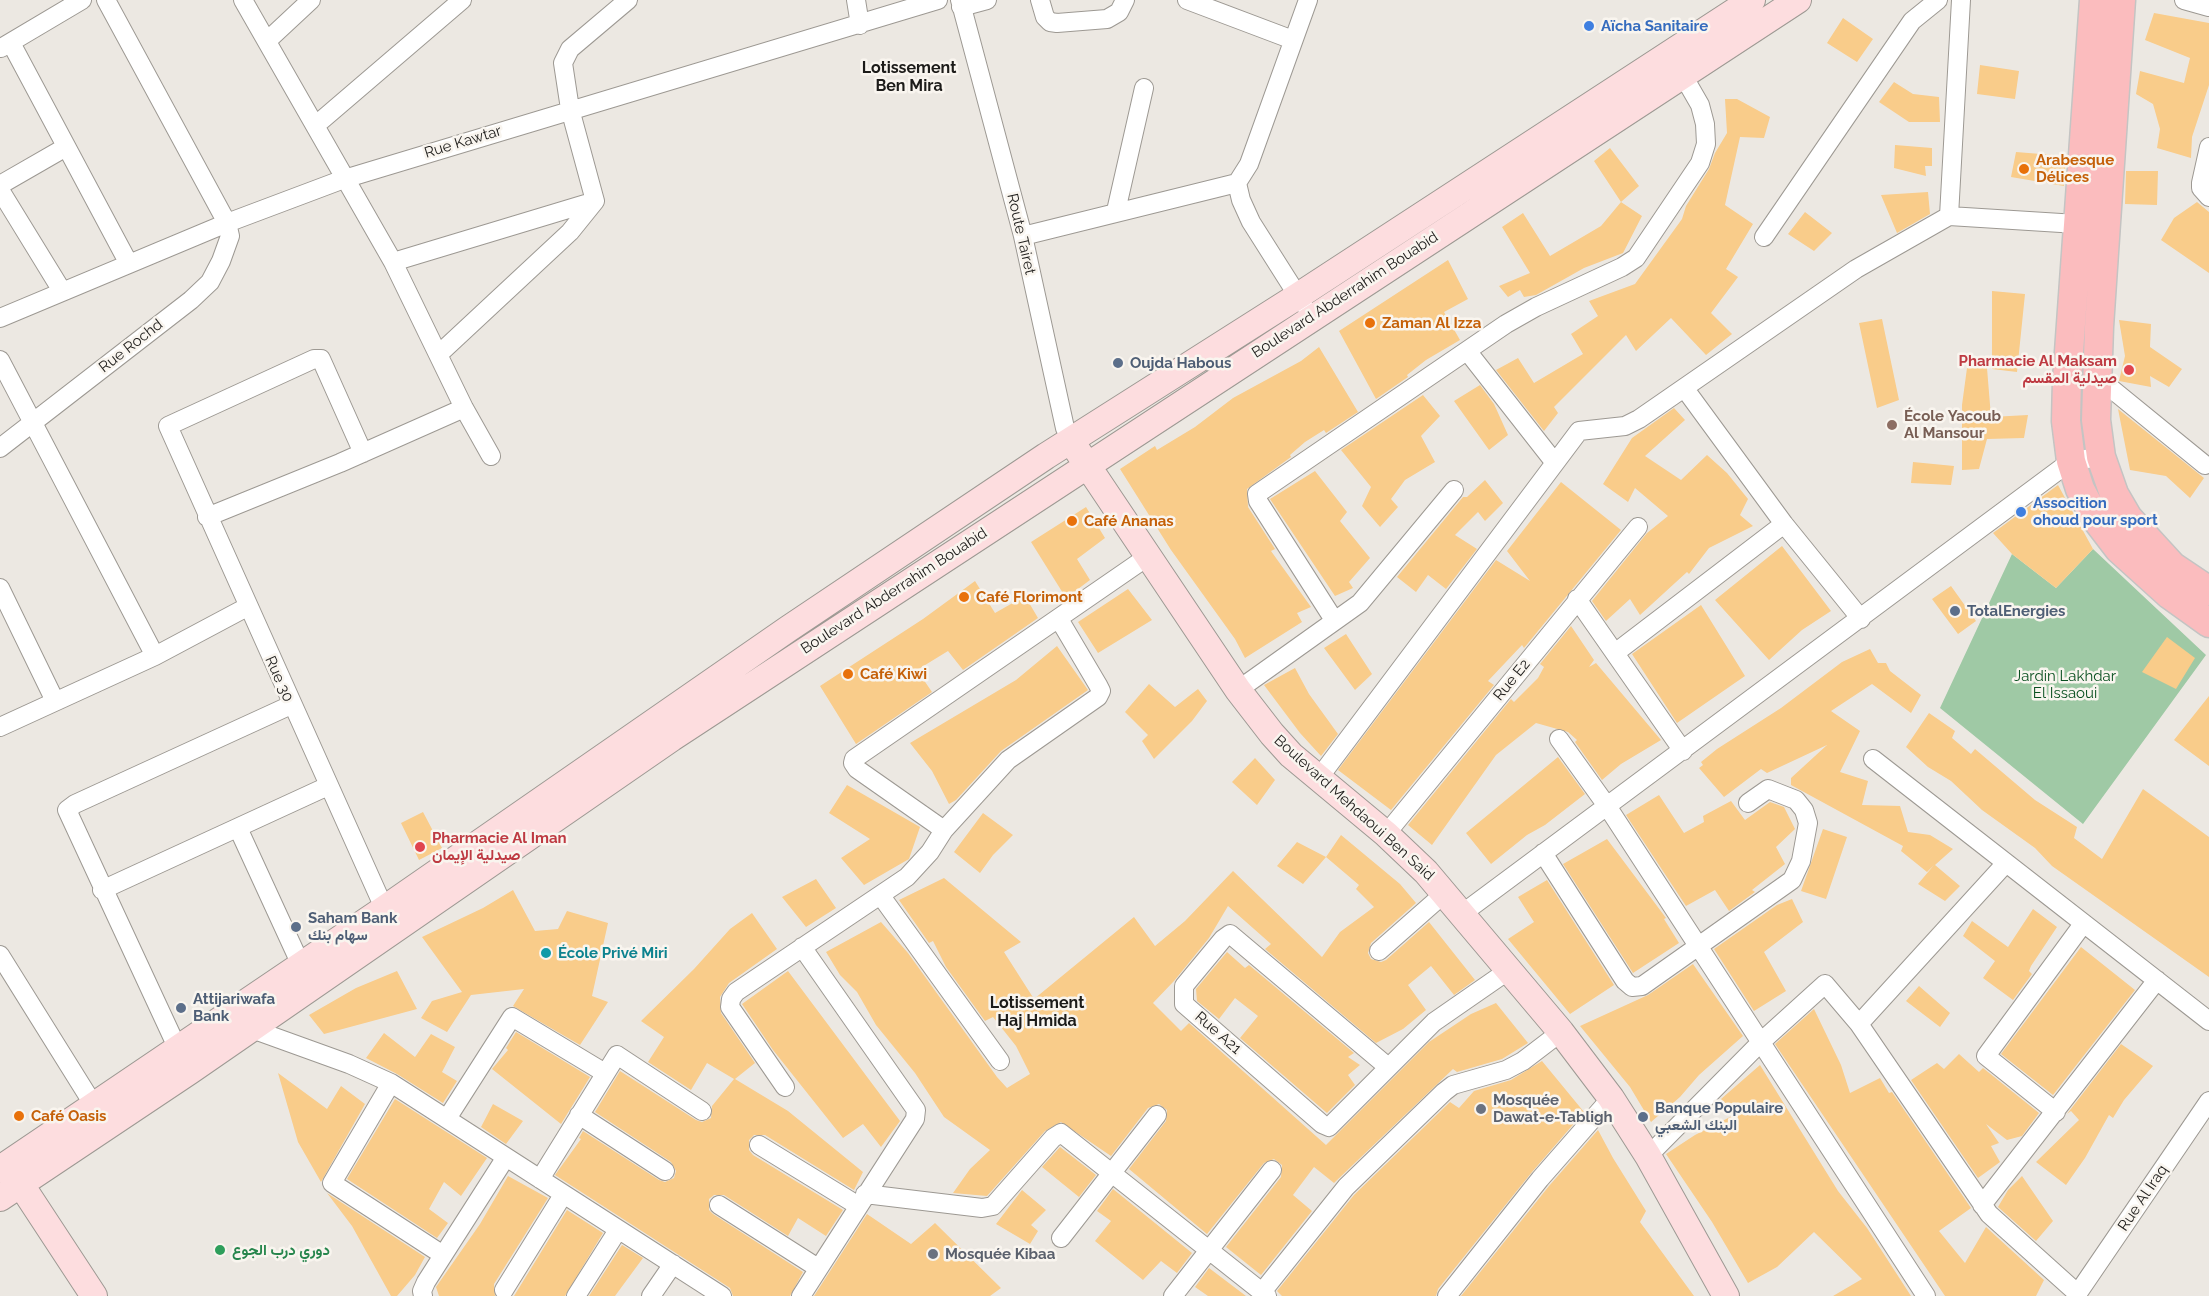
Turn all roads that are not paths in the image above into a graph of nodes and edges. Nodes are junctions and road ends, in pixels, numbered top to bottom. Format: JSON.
{"nodes":[{"id":1,"x":82,"y":0,"type":"edge"},
{"id":2,"x":106,"y":0,"type":"edge"},
{"id":3,"x":243,"y":0,"type":"edge"},
{"id":4,"x":311,"y":0,"type":"edge"},
{"id":5,"x":462,"y":0,"type":"edge"},
{"id":6,"x":628,"y":0,"type":"edge"},
{"id":7,"x":856,"y":0,"type":"edge"},
{"id":8,"x":938,"y":0,"type":"edge"},
{"id":9,"x":987,"y":0,"type":"edge"},
{"id":10,"x":1040,"y":0,"type":"edge"},
{"id":11,"x":1125,"y":0,"type":"edge"},
{"id":12,"x":1187,"y":0,"type":"edge"},
{"id":13,"x":1308,"y":0,"type":"edge"},
{"id":14,"x":1752,"y":0,"type":"edge"},
{"id":15,"x":1798,"y":0,"type":"edge"},
{"id":16,"x":1938,"y":0,"type":"edge"},
{"id":17,"x":1961,"y":0,"type":"edge"},
{"id":18,"x":2094,"y":0,"type":"edge"},
{"id":19,"x":2121,"y":0,"type":"edge"},
{"id":20,"x":2184,"y":0,"type":"edge"},
{"id":21,"x":961,"y":3,"type":"edge"},
{"id":22,"x":2209,"y":7,"type":"edge"},
{"id":23,"x":860,"y":25,"type":"junction"},
{"id":24,"x":1293,"y":40,"type":"junction"},
{"id":25,"x":267,"y":41,"type":"junction"},
{"id":26,"x":5,"y":46,"type":"edge"},
{"id":27,"x":1669,"y":54,"type":"junction"},
{"id":28,"x":1683,"y":75,"type":"junction"},
{"id":29,"x":1144,"y":88,"type":"dead end"},
{"id":30,"x":570,"y":110,"type":"junction"},
{"id":31,"x":316,"y":125,"type":"junction"},
{"id":32,"x":66,"y":147,"type":"junction"},
{"id":33,"x":2209,"y":147,"type":"edge"},
{"id":34,"x":344,"y":179,"type":"junction"},
{"id":35,"x":1237,"y":183,"type":"junction"},
{"id":36,"x":0,"y":185,"type":"edge"},
{"id":37,"x":0,"y":190,"type":"edge"},
{"id":38,"x":2209,"y":197,"type":"edge"},
{"id":39,"x":594,"y":201,"type":"junction"},
{"id":40,"x":1116,"y":211,"type":"junction"},
{"id":41,"x":1949,"y":216,"type":"junction"},
{"id":42,"x":227,"y":224,"type":"junction"},
{"id":43,"x":2077,"y":224,"type":"junction"},
{"id":44,"x":1023,"y":236,"type":"junction"},
{"id":45,"x":1764,"y":237,"type":"dead end"},
{"id":46,"x":393,"y":262,"type":"junction"},
{"id":47,"x":129,"y":264,"type":"junction"},
{"id":48,"x":62,"y":291,"type":"junction"},
{"id":49,"x":1304,"y":306,"type":"junction"},
{"id":50,"x":0,"y":318,"type":"edge"},
{"id":51,"x":1468,"y":352,"type":"junction"},
{"id":52,"x":439,"y":354,"type":"junction"},
{"id":53,"x":0,"y":360,"type":"edge"},
{"id":54,"x":2097,"y":377,"type":"junction"},
{"id":55,"x":1685,"y":389,"type":"junction"},
{"id":56,"x":464,"y":408,"type":"junction"},
{"id":57,"x":34,"y":421,"type":"junction"},
{"id":58,"x":1071,"y":440,"type":"junction"},
{"id":59,"x":0,"y":448,"type":"edge"},
{"id":60,"x":363,"y":453,"type":"junction"},
{"id":61,"x":491,"y":456,"type":"dead end"},
{"id":62,"x":2101,"y":457,"type":"junction"},
{"id":63,"x":2071,"y":461,"type":"junction"},
{"id":64,"x":1555,"y":463,"type":"junction"},
{"id":65,"x":1087,"y":464,"type":"junction"},
{"id":66,"x":2205,"y":465,"type":"dead end"},
{"id":67,"x":1454,"y":490,"type":"dead end"},
{"id":68,"x":207,"y":517,"type":"junction"},
{"id":69,"x":1784,"y":524,"type":"junction"},
{"id":70,"x":1638,"y":527,"type":"dead end"},
{"id":71,"x":1150,"y":555,"type":"junction"},
{"id":72,"x":0,"y":588,"type":"edge"},
{"id":73,"x":2209,"y":591,"type":"edge"},
{"id":74,"x":1577,"y":599,"type":"junction"},
{"id":75,"x":247,"y":608,"type":"junction"},
{"id":76,"x":1861,"y":618,"type":"junction"},
{"id":77,"x":1059,"y":619,"type":"junction"},
{"id":78,"x":1334,"y":620,"type":"junction"},
{"id":79,"x":2209,"y":623,"type":"edge"},
{"id":80,"x":1615,"y":653,"type":"junction"},
{"id":81,"x":155,"y":656,"type":"junction"},
{"id":82,"x":1238,"y":690,"type":"junction"},
{"id":83,"x":55,"y":701,"type":"junction"},
{"id":84,"x":291,"y":705,"type":"junction"},
{"id":85,"x":0,"y":727,"type":"edge"},
{"id":86,"x":1559,"y":739,"type":"dead end"},
{"id":87,"x":1683,"y":751,"type":"junction"},
{"id":88,"x":1873,"y":759,"type":"dead end"},
{"id":89,"x":1318,"y":778,"type":"junction"},
{"id":90,"x":328,"y":786,"type":"junction"},
{"id":91,"x":1748,"y":802,"type":"dead end"},
{"id":92,"x":1607,"y":806,"type":"junction"},
{"id":93,"x":238,"y":828,"type":"junction"},
{"id":94,"x":944,"y":830,"type":"junction"},
{"id":95,"x":1386,"y":834,"type":"junction"},
{"id":96,"x":1543,"y":853,"type":"junction"},
{"id":97,"x":2006,"y":863,"type":"junction"},
{"id":98,"x":102,"y":890,"type":"junction"},
{"id":99,"x":1446,"y":892,"type":"junction"},
{"id":100,"x":881,"y":896,"type":"junction"},
{"id":101,"x":1463,"y":914,"type":"junction"},
{"id":102,"x":389,"y":920,"type":"junction"},
{"id":103,"x":2083,"y":924,"type":"junction"},
{"id":104,"x":1699,"y":946,"type":"junction"},
{"id":105,"x":802,"y":947,"type":"junction"},
{"id":106,"x":1379,"y":951,"type":"dead end"},
{"id":107,"x":0,"y":956,"type":"edge"},
{"id":108,"x":301,"y":966,"type":"junction"},
{"id":109,"x":1509,"y":970,"type":"junction"},
{"id":110,"x":2157,"y":980,"type":"junction"},
{"id":111,"x":2209,"y":1021,"type":"edge"},
{"id":112,"x":1859,"y":1024,"type":"junction"},
{"id":113,"x":252,"y":1029,"type":"junction"},
{"id":114,"x":1561,"y":1032,"type":"junction"},
{"id":115,"x":1762,"y":1041,"type":"junction"},
{"id":116,"x":176,"y":1048,"type":"junction"},
{"id":117,"x":1000,"y":1061,"type":"dead end"},
{"id":118,"x":1388,"y":1067,"type":"junction"},
{"id":119,"x":190,"y":1071,"type":"junction"},
{"id":120,"x":605,"y":1073,"type":"junction"},
{"id":121,"x":391,"y":1083,"type":"junction"},
{"id":122,"x":785,"y":1087,"type":"dead end"},
{"id":123,"x":1611,"y":1098,"type":"junction"},
{"id":124,"x":2209,"y":1101,"type":"edge"},
{"id":125,"x":93,"y":1104,"type":"junction"},
{"id":126,"x":702,"y":1111,"type":"dead end"},
{"id":127,"x":2056,"y":1112,"type":"junction"},
{"id":128,"x":1157,"y":1114,"type":"dead end"},
{"id":129,"x":579,"y":1115,"type":"junction"},
{"id":130,"x":448,"y":1117,"type":"junction"},
{"id":131,"x":759,"y":1145,"type":"dead end"},
{"id":132,"x":1648,"y":1156,"type":"junction"},
{"id":133,"x":506,"y":1157,"type":"junction"},
{"id":134,"x":1272,"y":1170,"type":"dead end"},
{"id":135,"x":665,"y":1171,"type":"dead end"},
{"id":136,"x":1112,"y":1172,"type":"junction"},
{"id":137,"x":6,"y":1174,"type":"edge"},
{"id":138,"x":540,"y":1179,"type":"junction"},
{"id":139,"x":563,"y":1195,"type":"junction"},
{"id":140,"x":861,"y":1200,"type":"junction"},
{"id":141,"x":1982,"y":1204,"type":"junction"},
{"id":142,"x":719,"y":1205,"type":"dead end"},
{"id":143,"x":618,"y":1230,"type":"junction"},
{"id":144,"x":1061,"y":1238,"type":"dead end"},
{"id":145,"x":1210,"y":1248,"type":"junction"},
{"id":146,"x":443,"y":1255,"type":"junction"},
{"id":147,"x":673,"y":1264,"type":"junction"},
{"id":148,"x":818,"y":1268,"type":"junction"},
{"id":149,"x":504,"y":1290,"type":"dead end"},
{"id":150,"x":1264,"y":1294,"type":"edge"},
{"id":151,"x":2077,"y":1295,"type":"edge"},
{"id":152,"x":94,"y":1296,"type":"edge"},
{"id":153,"x":423,"y":1296,"type":"edge"},
{"id":154,"x":576,"y":1296,"type":"edge"},
{"id":155,"x":651,"y":1296,"type":"edge"},
{"id":156,"x":722,"y":1296,"type":"edge"},
{"id":157,"x":801,"y":1296,"type":"edge"},
{"id":158,"x":1173,"y":1296,"type":"edge"},
{"id":159,"x":1447,"y":1296,"type":"edge"},
{"id":160,"x":1725,"y":1296,"type":"edge"},
{"id":161,"x":1926,"y":1296,"type":"edge"}],
"edges":[{"from":1,"to":26,"type":"street"},
{"from":2,"to":42,"type":"street"},
{"from":3,"to":25,"type":"street"},
{"from":4,"to":25,"type":"street"},
{"from":5,"to":31,"type":"street"},
{"from":6,"to":30,"type":"street"},
{"from":7,"to":23,"type":"street"},
{"from":8,"to":23,"type":"street","name":"Rue Kawtar"},
{"from":9,"to":21,"type":"street"},
{"from":10,"to":11,"type":"street"},
{"from":12,"to":24,"type":"street"},
{"from":13,"to":24,"type":"street"},
{"from":14,"to":27,"type":"main road","name":"Boulevard Abderrahim Bouabid"},
{"from":15,"to":28,"type":"main road","name":"Boulevard Abderrahim Bouabid"},
{"from":16,"to":45,"type":"street"},
{"from":17,"to":41,"type":"street"},
{"from":18,"to":43,"type":"main road"},
{"from":19,"to":54,"type":"main road"},
{"from":20,"to":22,"type":"street"},
{"from":21,"to":44,"type":"street","name":"Route Tairet"},
{"from":23,"to":30,"type":"street","name":"Rue Kawtar"},
{"from":24,"to":35,"type":"street"},
{"from":25,"to":31,"type":"street"},
{"from":26,"to":32,"type":"street"},
{"from":27,"to":28,"type":"street"},
{"from":27,"to":49,"type":"main road","name":"Boulevard Abderrahim Bouabid"},
{"from":28,"to":49,"type":"main road","name":"Boulevard Abderrahim Bouabid"},
{"from":28,"to":51,"type":"street"},
{"from":29,"to":40,"type":"street"},
{"from":30,"to":34,"type":"street","name":"Rue Kawtar"},
{"from":30,"to":39,"type":"street"},
{"from":31,"to":34,"type":"street"},
{"from":32,"to":36,"type":"street"},
{"from":32,"to":47,"type":"street"},
{"from":33,"to":38,"type":"street"},
{"from":34,"to":42,"type":"street","name":"Rue Kawtar"},
{"from":34,"to":46,"type":"street"},
{"from":35,"to":40,"type":"street"},
{"from":35,"to":49,"type":"street"},
{"from":37,"to":48,"type":"street"},
{"from":39,"to":46,"type":"street"},
{"from":39,"to":52,"type":"street"},
{"from":40,"to":44,"type":"street"},
{"from":41,"to":43,"type":"street"},
{"from":41,"to":55,"type":"street"},
{"from":42,"to":47,"type":"street","name":"Rue Kawtar"},
{"from":42,"to":57,"type":"street","name":"Rue Rochd"},
{"from":43,"to":63,"type":"main road"},
{"from":44,"to":58,"type":"street","name":"Route Tairet"},
{"from":46,"to":52,"type":"street"},
{"from":47,"to":48,"type":"street","name":"Rue Kawtar"},
{"from":48,"to":50,"type":"street","name":"Rue Kawtar"},
{"from":49,"to":58,"type":"main road","name":"Boulevard Abderrahim Bouabid"},
{"from":49,"to":65,"type":"main road","name":"Boulevard Abderrahim Bouabid"},
{"from":51,"to":64,"type":"street"},
{"from":51,"to":78,"type":"street"},
{"from":52,"to":56,"type":"street"},
{"from":53,"to":57,"type":"street"},
{"from":54,"to":62,"type":"main road"},
{"from":54,"to":66,"type":"street"},
{"from":55,"to":64,"type":"street"},
{"from":55,"to":69,"type":"street"},
{"from":56,"to":60,"type":"street"},
{"from":56,"to":61,"type":"street"},
{"from":57,"to":59,"type":"street","name":"Rue Rochd"},
{"from":57,"to":81,"type":"street"},
{"from":58,"to":65,"type":"main road","name":"Route Tairet"},
{"from":58,"to":102,"type":"main road","name":"Boulevard Abderrahim Bouabid"},
{"from":60,"to":68,"type":"street"},
{"from":60,"to":68,"type":"street","name":"Rue 30"},
{"from":62,"to":63,"type":"street"},
{"from":62,"to":73,"type":"main road"},
{"from":63,"to":76,"type":"street"},
{"from":63,"to":79,"type":"main road"},
{"from":64,"to":89,"type":"street"},
{"from":65,"to":71,"type":"main road","name":"Boulevard Mehdaoui Ben Said"},
{"from":65,"to":102,"type":"main road","name":"Boulevard Abderrahim Bouabid"},
{"from":67,"to":78,"type":"street"},
{"from":68,"to":75,"type":"street","name":"Rue 30"},
{"from":69,"to":76,"type":"street"},
{"from":69,"to":80,"type":"street"},
{"from":70,"to":74,"type":"street","name":"Rue E2"},
{"from":71,"to":77,"type":"street"},
{"from":71,"to":82,"type":"main road","name":"Boulevard Mehdaoui Ben Said"},
{"from":72,"to":83,"type":"street"},
{"from":74,"to":80,"type":"street"},
{"from":74,"to":95,"type":"street","name":"Rue E2"},
{"from":75,"to":81,"type":"street"},
{"from":75,"to":84,"type":"street","name":"Rue 30"},
{"from":76,"to":87,"type":"street"},
{"from":77,"to":94,"type":"street"},
{"from":77,"to":94,"type":"street"},
{"from":78,"to":82,"type":"street"},
{"from":80,"to":87,"type":"street"},
{"from":81,"to":83,"type":"street"},
{"from":82,"to":89,"type":"main road","name":"Boulevard Mehdaoui Ben Said"},
{"from":83,"to":85,"type":"street"},
{"from":84,"to":90,"type":"street","name":"Rue 30"},
{"from":84,"to":98,"type":"street"},
{"from":86,"to":92,"type":"street"},
{"from":87,"to":92,"type":"street"},
{"from":88,"to":97,"type":"street"},
{"from":89,"to":95,"type":"main road","name":"Boulevard Mehdaoui Ben Said"},
{"from":90,"to":93,"type":"street"},
{"from":90,"to":102,"type":"street","name":"Rue 30"},
{"from":91,"to":104,"type":"street"},
{"from":92,"to":96,"type":"street"},
{"from":92,"to":104,"type":"street"},
{"from":93,"to":98,"type":"street"},
{"from":93,"to":108,"type":"street"},
{"from":94,"to":100,"type":"street"},
{"from":95,"to":99,"type":"main road","name":"Boulevard Mehdaoui Ben Said"},
{"from":96,"to":101,"type":"street"},
{"from":96,"to":104,"type":"street"},
{"from":97,"to":103,"type":"street"},
{"from":97,"to":112,"type":"street"},
{"from":98,"to":116,"type":"street"},
{"from":99,"to":101,"type":"main road","name":"Boulevard Mehdaoui Ben Said"},
{"from":99,"to":106,"type":"street"},
{"from":100,"to":105,"type":"street"},
{"from":100,"to":117,"type":"street"},
{"from":101,"to":109,"type":"main road","name":"Boulevard Mehdaoui Ben Said"},
{"from":102,"to":108,"type":"main road","name":"Boulevard Abderrahim Bouabid"},
{"from":102,"to":113,"type":"main road","name":"Boulevard Abderrahim Bouabid"},
{"from":103,"to":110,"type":"street"},
{"from":103,"to":127,"type":"street"},
{"from":104,"to":115,"type":"street"},
{"from":105,"to":122,"type":"street"},
{"from":105,"to":140,"type":"street"},
{"from":107,"to":125,"type":"street"},
{"from":108,"to":116,"type":"main road","name":"Boulevard Abderrahim Bouabid"},
{"from":109,"to":114,"type":"main road","name":"Boulevard Mehdaoui Ben Said"},
{"from":109,"to":118,"type":"street","name":"Rue A21"},
{"from":110,"to":111,"type":"street"},
{"from":110,"to":127,"type":"street"},
{"from":112,"to":115,"type":"street"},
{"from":112,"to":141,"type":"street"},
{"from":113,"to":119,"type":"main road","name":"Boulevard Abderrahim Bouabid"},
{"from":113,"to":121,"type":"street"},
{"from":114,"to":123,"type":"main road","name":"Boulevard Mehdaoui Ben Said"},
{"from":114,"to":150,"type":"street"},
{"from":115,"to":132,"type":"street"},
{"from":115,"to":161,"type":"street"},
{"from":116,"to":119,"type":"street"},
{"from":116,"to":125,"type":"main road","name":"Boulevard Abderrahim Bouabid"},
{"from":118,"to":118,"type":"street","name":"Rue A21"},
{"from":119,"to":137,"type":"main road","name":"Boulevard Abderrahim Bouabid"},
{"from":120,"to":126,"type":"street"},
{"from":120,"to":129,"type":"street"},
{"from":120,"to":130,"type":"street"},
{"from":121,"to":130,"type":"street"},
{"from":121,"to":146,"type":"street"},
{"from":123,"to":132,"type":"main road","name":"Boulevard Mehdaoui Ben Said"},
{"from":123,"to":159,"type":"street"},
{"from":124,"to":151,"type":"street","name":"Rue Al Iraq"},
{"from":125,"to":137,"type":"main road","name":"Boulevard Abderrahim Bouabid"},
{"from":127,"to":141,"type":"street"},
{"from":128,"to":136,"type":"street"},
{"from":129,"to":135,"type":"street"},
{"from":129,"to":138,"type":"street"},
{"from":130,"to":133,"type":"street"},
{"from":131,"to":140,"type":"street"},
{"from":132,"to":160,"type":"main road","name":"Boulevard Mehdaoui Ben Said"},
{"from":133,"to":138,"type":"street"},
{"from":133,"to":146,"type":"street"},
{"from":134,"to":145,"type":"street"},
{"from":136,"to":140,"type":"street"},
{"from":136,"to":144,"type":"street"},
{"from":136,"to":145,"type":"street"},
{"from":137,"to":152,"type":"main road"},
{"from":138,"to":139,"type":"street"},
{"from":139,"to":143,"type":"street"},
{"from":139,"to":149,"type":"street"},
{"from":140,"to":148,"type":"street"},
{"from":141,"to":151,"type":"street"},
{"from":142,"to":148,"type":"street"},
{"from":143,"to":147,"type":"street"},
{"from":143,"to":154,"type":"street"},
{"from":145,"to":150,"type":"street"},
{"from":145,"to":158,"type":"street"},
{"from":146,"to":153,"type":"street"},
{"from":147,"to":155,"type":"street"},
{"from":147,"to":156,"type":"street"},
{"from":148,"to":157,"type":"street"}]}
